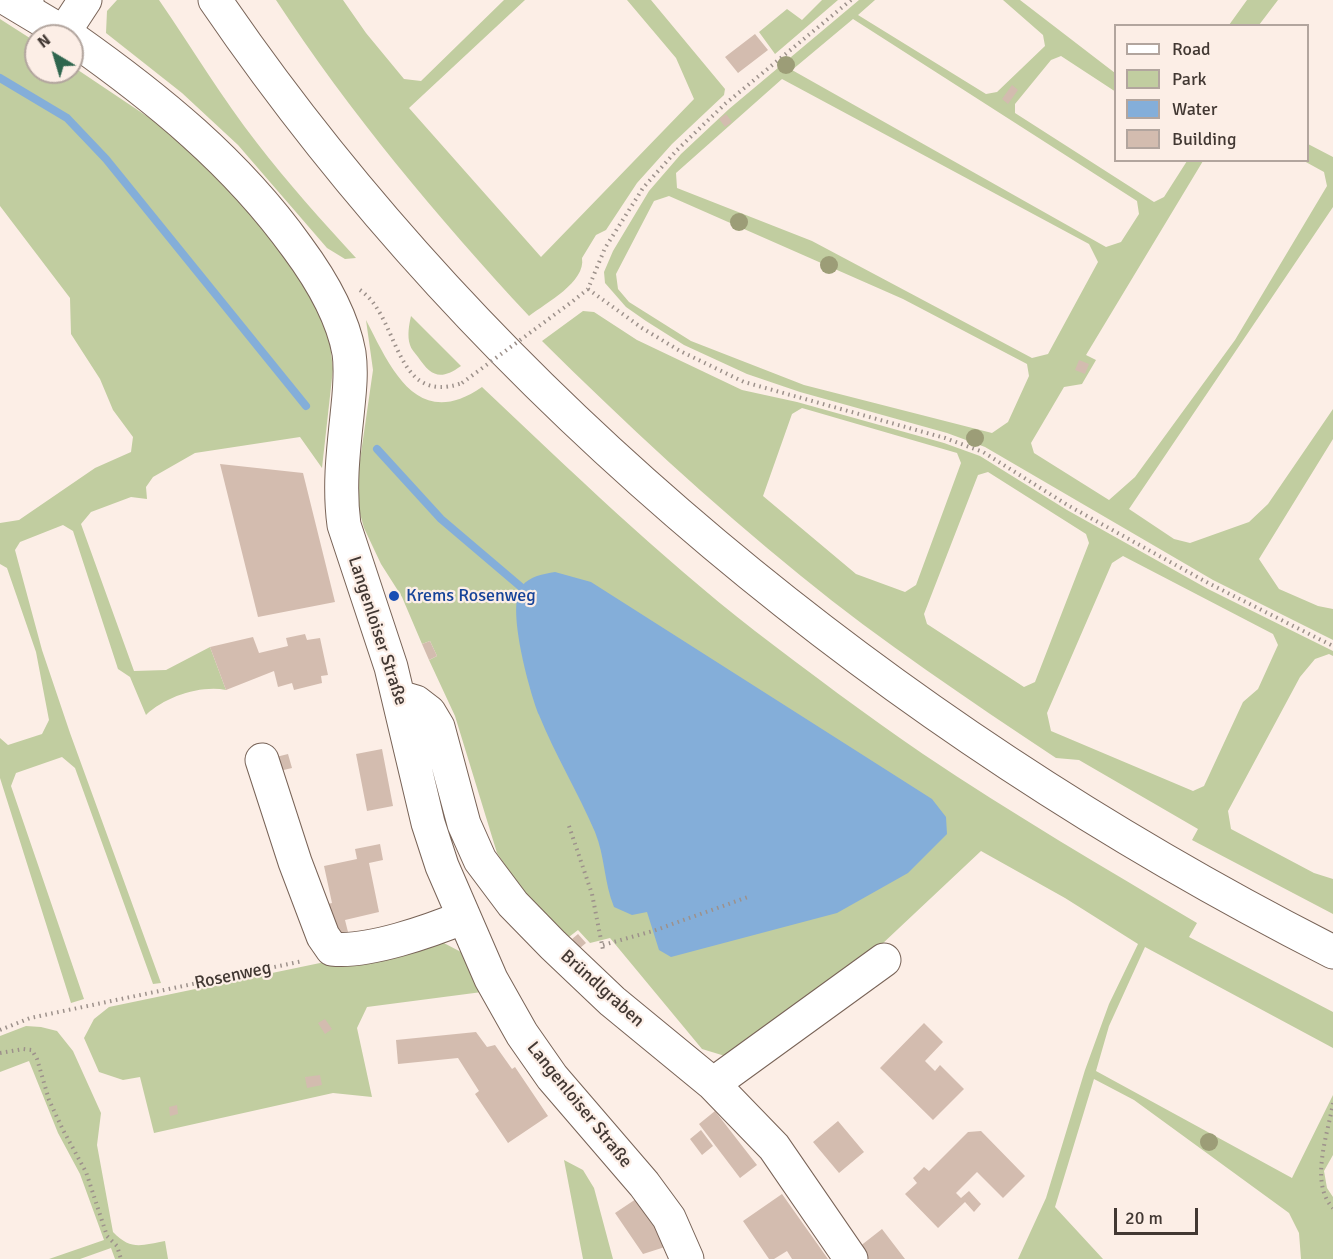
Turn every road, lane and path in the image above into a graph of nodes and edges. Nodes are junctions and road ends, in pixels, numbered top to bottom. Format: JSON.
{"nodes":[{"id":1,"x":85,"y":0,"type":"edge"},
{"id":2,"x":214,"y":0,"type":"edge"},
{"id":3,"x":850,"y":0,"type":"edge"},
{"id":4,"x":19,"y":2,"type":"edge"},
{"id":5,"x":52,"y":24,"type":"edge"},
{"id":6,"x":73,"y":24,"type":"edge"},
{"id":7,"x":84,"y":47,"type":"edge"},
{"id":8,"x":588,"y":289,"type":"junction"},
{"id":9,"x":329,"y":296,"type":"junction"},
{"id":10,"x":1333,"y":646,"type":"edge"},
{"id":11,"x":399,"y":697,"type":"junction"},
{"id":12,"x":262,"y":760,"type":"dead end"},
{"id":13,"x":569,"y":826,"type":"dead end"},
{"id":14,"x":748,"y":897,"type":"dead end"},
{"id":15,"x":464,"y":917,"type":"junction"},
{"id":16,"x":332,"y":949,"type":"junction"},
{"id":17,"x":1333,"y":952,"type":"edge"},
{"id":18,"x":884,"y":960,"type":"dead end"},
{"id":19,"x":0,"y":1030,"type":"edge"},
{"id":20,"x":0,"y":1053,"type":"edge"},
{"id":21,"x":713,"y":1084,"type":"junction"},
{"id":22,"x":1333,"y":1103,"type":"edge"},
{"id":23,"x":1333,"y":1208,"type":"edge"},
{"id":24,"x":121,"y":1259,"type":"edge"},
{"id":25,"x":687,"y":1259,"type":"edge"},
{"id":26,"x":851,"y":1259,"type":"edge"}],
"edges":[{"from":1,"to":6,"type":"street"},
{"from":2,"to":17,"type":"street"},
{"from":3,"to":8,"type":"path"},
{"from":4,"to":5,"type":"street","name":"Langenloiser Straße"},
{"from":7,"to":9,"type":"street","name":"Langenloiser Straße"},
{"from":8,"to":9,"type":"path","bridge":true},
{"from":8,"to":10,"type":"path"},
{"from":9,"to":11,"type":"street","name":"Langenloiser Straße"},
{"from":11,"to":15,"type":"street","name":"Langenloiser Straße"},
{"from":11,"to":21,"type":"street","name":"Bründlgraben"},
{"from":12,"to":16,"type":"street"},
{"from":13,"to":14,"type":"path"},
{"from":15,"to":16,"type":"street"},
{"from":15,"to":25,"type":"street","name":"Langenloiser Straße"},
{"from":16,"to":19,"type":"path","name":"Rosenweg"},
{"from":18,"to":21,"type":"street"},
{"from":20,"to":24,"type":"path"},
{"from":21,"to":26,"type":"street","name":"Bründlgraben"},
{"from":22,"to":23,"type":"path"}]}
